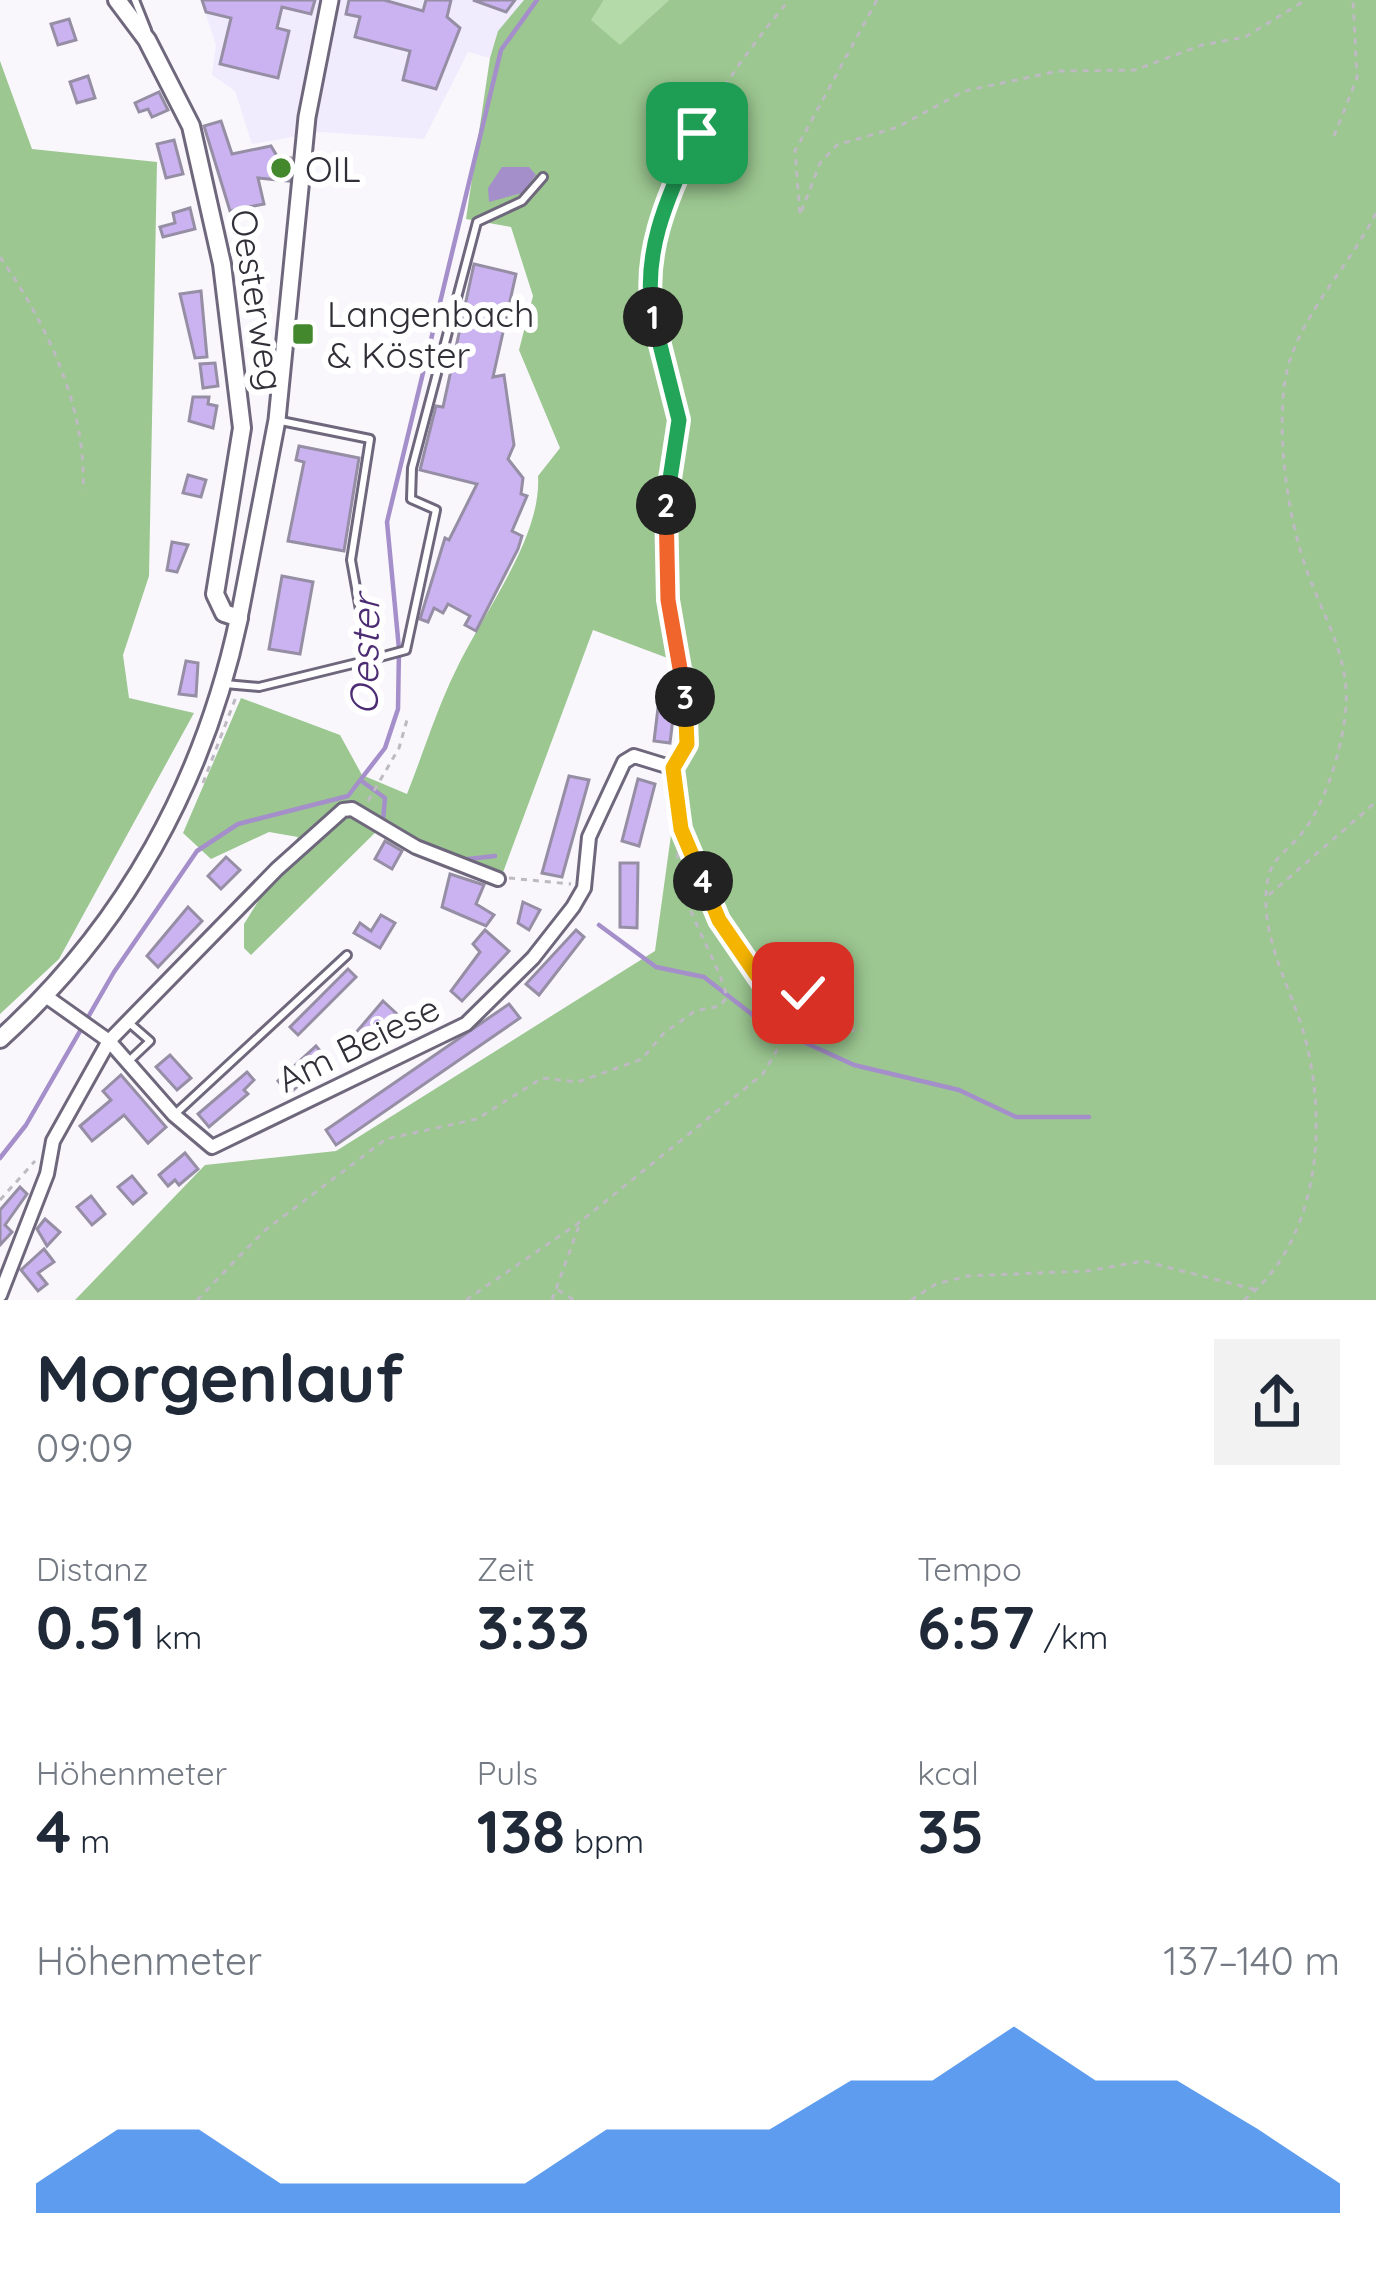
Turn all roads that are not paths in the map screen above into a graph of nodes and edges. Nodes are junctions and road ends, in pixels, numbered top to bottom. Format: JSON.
{"nodes":[{"id":1,"x":117,"y":0,"type":"edge"},
{"id":2,"x":135,"y":0,"type":"edge"},
{"id":3,"x":330,"y":0,"type":"edge"},
{"id":4,"x":147,"y":40,"type":"junction"},
{"id":5,"x":543,"y":177,"type":"dead end"},
{"id":6,"x":278,"y":420,"type":"junction"},
{"id":7,"x":239,"y":618,"type":"junction"},
{"id":8,"x":369,"y":660,"type":"junction"},
{"id":9,"x":225,"y":684,"type":"junction"},
{"id":10,"x":673,"y":768,"type":"road end"},
{"id":11,"x":498,"y":879,"type":"road end"},
{"id":12,"x":347,"y":955,"type":"dead end"},
{"id":13,"x":47,"y":997,"type":"junction"},
{"id":14,"x":127,"y":1021,"type":"junction"},
{"id":15,"x":0,"y":1039,"type":"edge"},
{"id":16,"x":104,"y":1039,"type":"junction"},
{"id":17,"x":128,"y":1063,"type":"junction"},
{"id":18,"x":174,"y":1115,"type":"junction"},
{"id":19,"x":0,"y":1295,"type":"edge"}],
"edges":[{"from":1,"to":4,"type":"main road","name":"Oesterweg"},
{"from":2,"to":4,"type":"lane"},
{"from":3,"to":6,"type":"street"},
{"from":4,"to":7,"type":"main road","name":"Oesterweg"},
{"from":5,"to":8,"type":"lane"},
{"from":6,"to":7,"type":"street"},
{"from":6,"to":8,"type":"lane"},
{"from":7,"to":9,"type":"main road"},
{"from":8,"to":9,"type":"lane"},
{"from":9,"to":13,"type":"main road"},
{"from":10,"to":18,"type":"street","name":"Am Beiese"},
{"from":11,"to":14,"type":"street"},
{"from":12,"to":18,"type":"lane"},
{"from":13,"to":15,"type":"main road"},
{"from":13,"to":16,"type":"street","name":"Am Beiese"},
{"from":14,"to":16,"type":"street"},
{"from":14,"to":17,"type":"lane"},
{"from":16,"to":17,"type":"street","name":"Am Beiese"},
{"from":16,"to":19,"type":"street"},
{"from":17,"to":18,"type":"street","name":"Am Beiese"}]}
